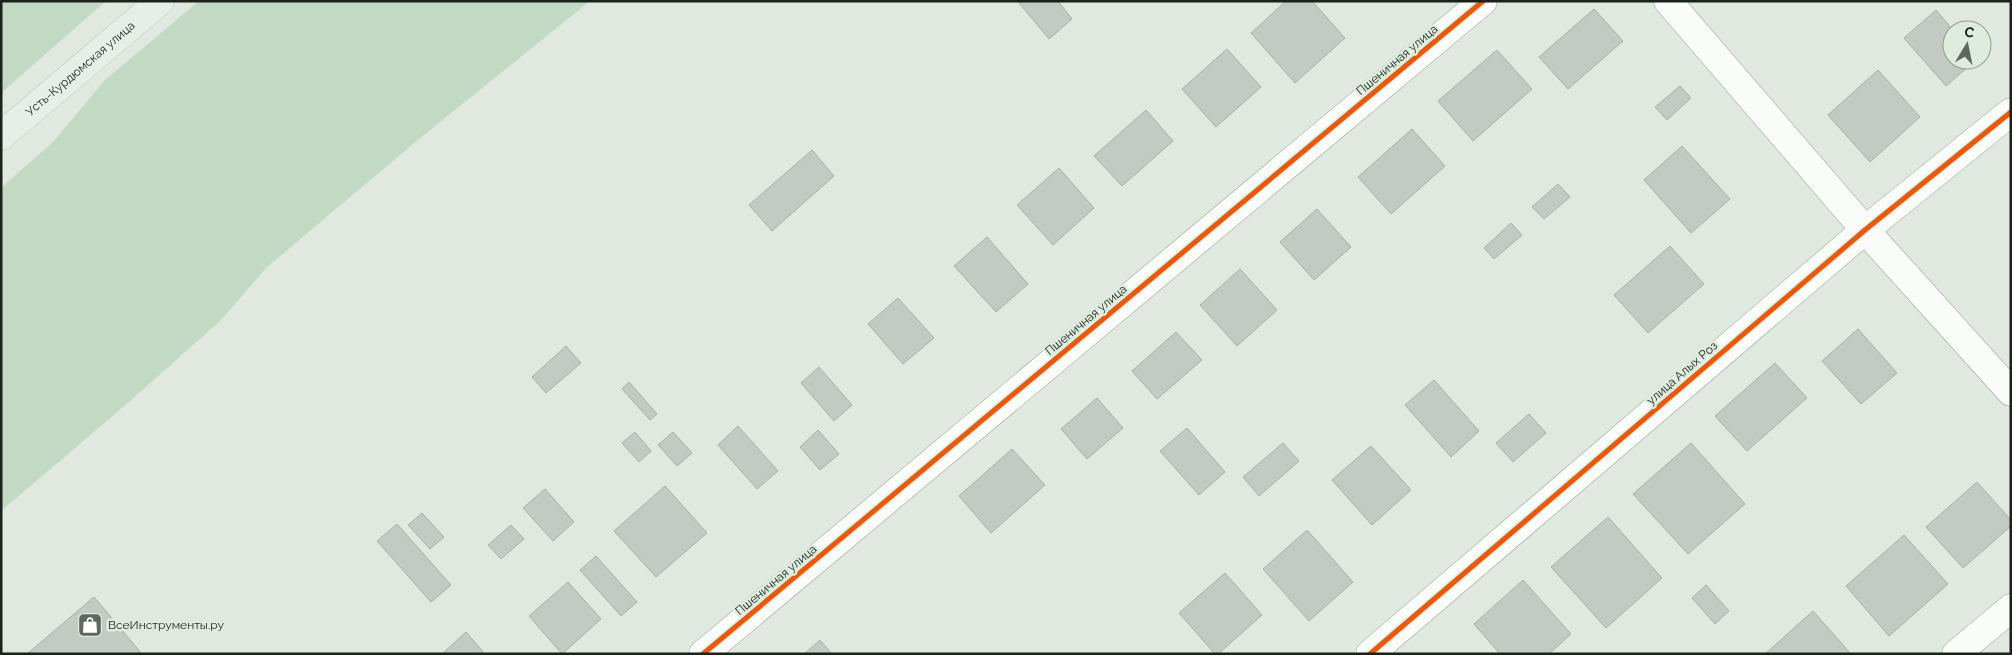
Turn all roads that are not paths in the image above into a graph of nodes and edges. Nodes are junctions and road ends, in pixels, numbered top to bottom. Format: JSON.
{"nodes":[{"id":1,"x":160,"y":1,"type":"edge"},
{"id":2,"x":1483,"y":1,"type":"edge"},
{"id":3,"x":1668,"y":1,"type":"edge"},
{"id":4,"x":2011,"y":112,"type":"edge"},
{"id":5,"x":1,"y":136,"type":"edge"},
{"id":6,"x":1865,"y":230,"type":"junction"},
{"id":7,"x":2011,"y":392,"type":"edge"},
{"id":8,"x":2011,"y":608,"type":"edge"},
{"id":9,"x":703,"y":654,"type":"edge"},
{"id":10,"x":1370,"y":654,"type":"edge"},
{"id":11,"x":1956,"y":654,"type":"edge"}],
"edges":[{"from":1,"to":5,"type":"main road","name":"Усть-Курдюмская улица"},
{"from":2,"to":9,"type":"street","name":"Пшеничная улица"},
{"from":3,"to":6,"type":"street"},
{"from":4,"to":6,"type":"street","name":"улица Алых Роз"},
{"from":6,"to":7,"type":"street"},
{"from":6,"to":10,"type":"street","name":"улица Алых Роз"},
{"from":8,"to":11,"type":"street"}]}
